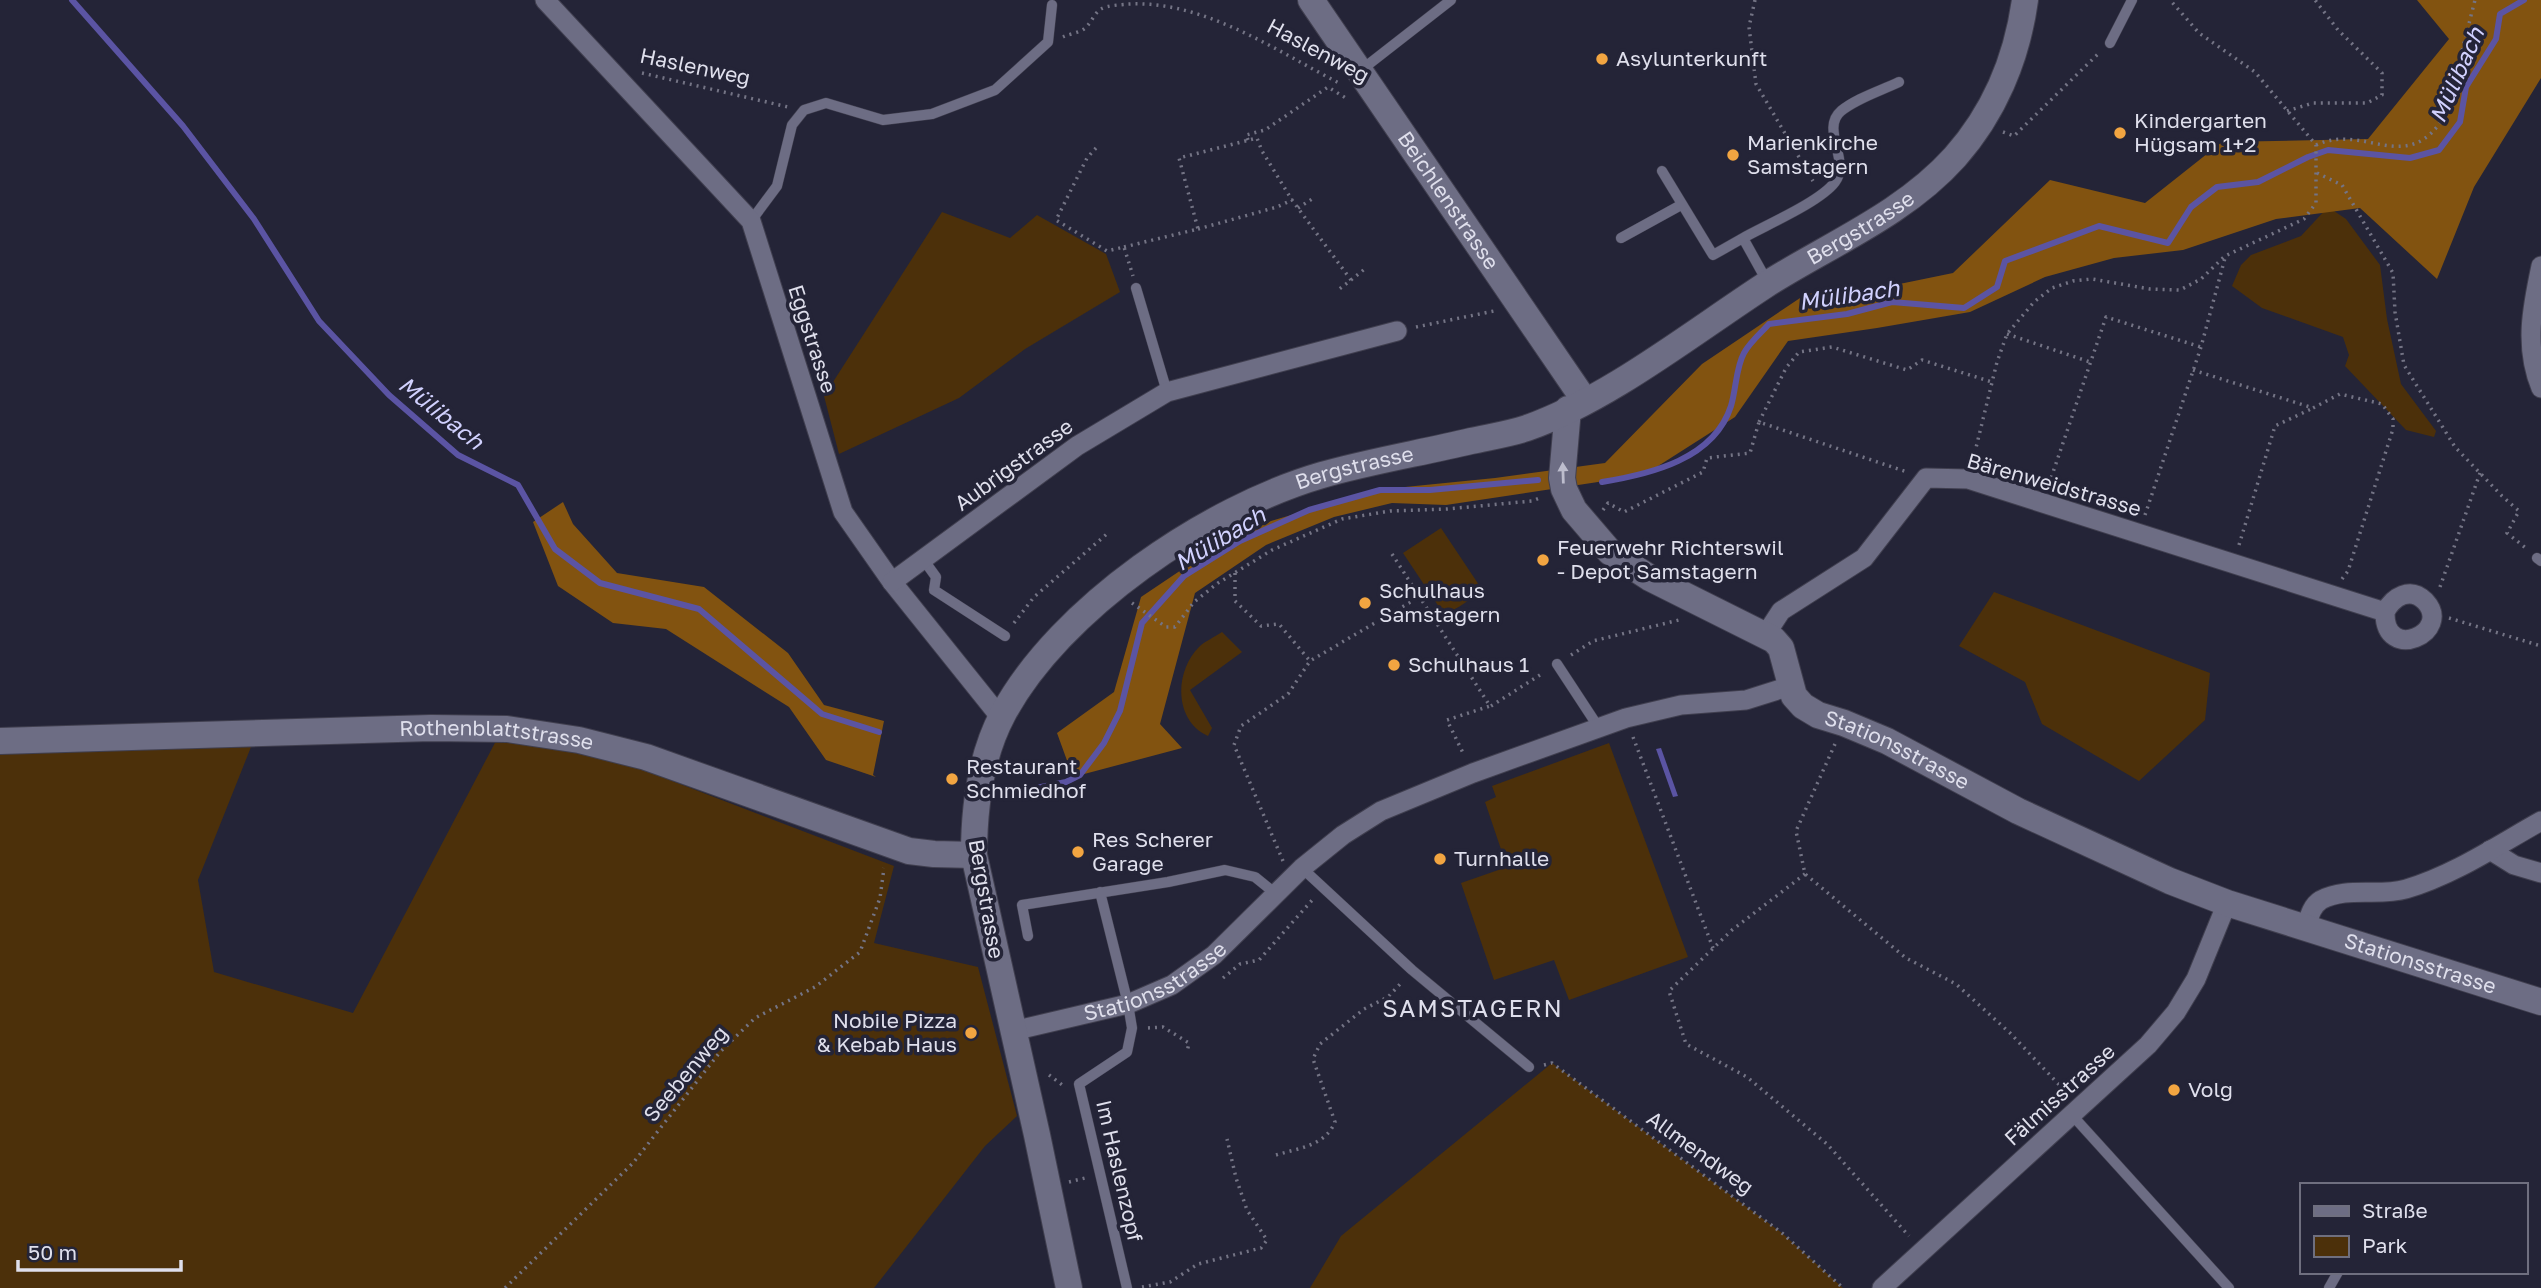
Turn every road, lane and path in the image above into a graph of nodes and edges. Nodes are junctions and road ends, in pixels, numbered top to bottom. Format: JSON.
{"nodes":[{"id":1,"x":545,"y":0,"type":"edge"},
{"id":2,"x":1311,"y":0,"type":"edge"},
{"id":3,"x":1451,"y":0,"type":"edge"},
{"id":4,"x":1755,"y":0,"type":"edge"},
{"id":5,"x":2025,"y":0,"type":"edge"},
{"id":6,"x":2132,"y":0,"type":"edge"},
{"id":7,"x":2169,"y":0,"type":"edge"},
{"id":8,"x":2315,"y":0,"type":"edge"},
{"id":9,"x":2475,"y":0,"type":"edge"},
{"id":10,"x":1052,"y":5,"type":"dead end"},
{"id":11,"x":1048,"y":42,"type":"junction"},
{"id":12,"x":2110,"y":43,"type":"joint"},
{"id":13,"x":1360,"y":71,"type":"junction"},
{"id":14,"x":615,"y":76,"type":"junction"},
{"id":15,"x":1899,"y":82,"type":"dead end"},
{"id":16,"x":1379,"y":99,"type":"junction"},
{"id":17,"x":1349,"y":100,"type":"dead end"},
{"id":18,"x":768,"y":102,"type":"dead end"},
{"id":19,"x":2287,"y":111,"type":"junction"},
{"id":20,"x":1982,"y":123,"type":"junction"},
{"id":21,"x":1248,"y":141,"type":"junction"},
{"id":22,"x":2316,"y":145,"type":"junction"},
{"id":23,"x":1096,"y":148,"type":"dead end"},
{"id":24,"x":1662,"y":171,"type":"dead end"},
{"id":25,"x":2317,"y":173,"type":"junction"},
{"id":26,"x":1821,"y":194,"type":"junction"},
{"id":27,"x":1312,"y":199,"type":"dead end"},
{"id":28,"x":1292,"y":200,"type":"junction"},
{"id":29,"x":1681,"y":205,"type":"junction"},
{"id":30,"x":1298,"y":208,"type":"junction"},
{"id":31,"x":751,"y":221,"type":"junction"},
{"id":32,"x":1198,"y":229,"type":"junction"},
{"id":33,"x":1621,"y":238,"type":"dead end"},
{"id":34,"x":1743,"y":238,"type":"junction"},
{"id":35,"x":1124,"y":247,"type":"junction"},
{"id":36,"x":2225,"y":256,"type":"junction"},
{"id":37,"x":2541,"y":266,"type":"edge"},
{"id":38,"x":1366,"y":268,"type":"dead end"},
{"id":39,"x":1351,"y":280,"type":"junction"},
{"id":40,"x":1768,"y":284,"type":"junction"},
{"id":41,"x":1136,"y":288,"type":"joint"},
{"id":42,"x":1338,"y":290,"type":"dead end"},
{"id":43,"x":1520,"y":305,"type":"junction"},
{"id":44,"x":1397,"y":331,"type":"joint"},
{"id":45,"x":2007,"y":334,"type":"junction"},
{"id":46,"x":2201,"y":347,"type":"junction"},
{"id":47,"x":2090,"y":362,"type":"junction"},
{"id":48,"x":2193,"y":370,"type":"junction"},
{"id":49,"x":1992,"y":382,"type":"junction"},
{"id":50,"x":2541,"y":388,"type":"edge"},
{"id":51,"x":1167,"y":392,"type":"junction"},
{"id":52,"x":1577,"y":405,"type":"junction"},
{"id":53,"x":2313,"y":408,"type":"junction"},
{"id":54,"x":1759,"y":422,"type":"junction"},
{"id":55,"x":2480,"y":473,"type":"junction"},
{"id":56,"x":1926,"y":478,"type":"junction"},
{"id":57,"x":1968,"y":479,"type":"junction"},
{"id":58,"x":1564,"y":489,"type":"junction"},
{"id":59,"x":2042,"y":503,"type":"junction"},
{"id":60,"x":1590,"y":530,"type":"junction"},
{"id":61,"x":1108,"y":533,"type":"dead end"},
{"id":62,"x":2139,"y":534,"type":"junction"},
{"id":63,"x":1392,"y":554,"type":"dead end"},
{"id":64,"x":923,"y":559,"type":"junction"},
{"id":65,"x":2539,"y":559,"type":"edge"},
{"id":66,"x":2233,"y":564,"type":"junction"},
{"id":67,"x":1235,"y":572,"type":"junction"},
{"id":68,"x":891,"y":582,"type":"junction"},
{"id":69,"x":2334,"y":596,"type":"junction"},
{"id":70,"x":1419,"y":597,"type":"junction"},
{"id":71,"x":1693,"y":599,"type":"junction"},
{"id":72,"x":1137,"y":606,"type":"dead end"},
{"id":73,"x":2385,"y":612,"type":"junction"},
{"id":74,"x":2431,"y":612,"type":"junction"},
{"id":75,"x":1766,"y":634,"type":"junction"},
{"id":76,"x":1005,"y":636,"type":"joint"},
{"id":77,"x":2541,"y":646,"type":"edge"},
{"id":78,"x":1310,"y":661,"type":"junction"},
{"id":79,"x":1557,"y":664,"type":"junction"},
{"id":80,"x":1790,"y":686,"type":"junction"},
{"id":81,"x":1490,"y":706,"type":"junction"},
{"id":82,"x":1001,"y":718,"type":"junction"},
{"id":83,"x":1626,"y":718,"type":"junction"},
{"id":84,"x":1844,"y":723,"type":"junction"},
{"id":85,"x":1599,"y":728,"type":"junction"},
{"id":86,"x":0,"y":741,"type":"edge"},
{"id":87,"x":1473,"y":774,"type":"junction"},
{"id":88,"x":2541,"y":821,"type":"edge"},
{"id":89,"x":887,"y":845,"type":"junction"},
{"id":90,"x":2490,"y":850,"type":"junction"},
{"id":91,"x":974,"y":855,"type":"junction"},
{"id":92,"x":2541,"y":873,"type":"edge"},
{"id":93,"x":1296,"y":874,"type":"junction"},
{"id":94,"x":1805,"y":874,"type":"junction"},
{"id":95,"x":1322,"y":889,"type":"junction"},
{"id":96,"x":1100,"y":892,"type":"junction"},
{"id":97,"x":1276,"y":894,"type":"junction"},
{"id":98,"x":2227,"y":903,"type":"junction"},
{"id":99,"x":2306,"y":928,"type":"junction"},
{"id":100,"x":1028,"y":936,"type":"dead end"},
{"id":101,"x":1713,"y":947,"type":"junction"},
{"id":102,"x":1412,"y":970,"type":"junction"},
{"id":103,"x":1223,"y":978,"type":"dead end"},
{"id":104,"x":2541,"y":1002,"type":"edge"},
{"id":105,"x":1128,"y":1004,"type":"junction"},
{"id":106,"x":1132,"y":1028,"type":"junction"},
{"id":107,"x":1013,"y":1031,"type":"junction"},
{"id":108,"x":1187,"y":1052,"type":"dead end"},
{"id":109,"x":1529,"y":1067,"type":"joint"},
{"id":110,"x":1044,"y":1071,"type":"dead end"},
{"id":111,"x":1068,"y":1088,"type":"dead end"},
{"id":112,"x":2076,"y":1111,"type":"junction"},
{"id":113,"x":1227,"y":1139,"type":"dead end"},
{"id":114,"x":1276,"y":1155,"type":"dead end"},
{"id":115,"x":1922,"y":1251,"type":"junction"},
{"id":116,"x":505,"y":1288,"type":"edge"},
{"id":117,"x":1069,"y":1288,"type":"edge"},
{"id":118,"x":1128,"y":1288,"type":"edge"},
{"id":119,"x":1137,"y":1288,"type":"edge"},
{"id":120,"x":1843,"y":1288,"type":"edge"},
{"id":121,"x":1882,"y":1288,"type":"edge"},
{"id":122,"x":2229,"y":1288,"type":"edge"}],
"edges":[{"from":1,"to":14,"type":"street","name":"Eggstrasse"},
{"from":2,"to":13,"type":"street","name":"Beichlenstrasse"},
{"from":3,"to":13,"type":"lane","name":"Haslenweg"},
{"from":4,"to":26,"type":"path"},
{"from":5,"to":20,"type":"street","name":"Bergstrasse"},
{"from":6,"to":12,"type":"lane"},
{"from":7,"to":19,"type":"path"},
{"from":8,"to":19,"type":"path"},
{"from":9,"to":22,"type":"path"},
{"from":10,"to":11,"type":"lane"},
{"from":11,"to":16,"type":"path","name":"Haslenweg"},
{"from":11,"to":31,"type":"lane"},
{"from":12,"to":20,"type":"path"},
{"from":13,"to":16,"type":"street","name":"Beichlenstrasse"},
{"from":14,"to":18,"type":"path","name":"Haslenweg"},
{"from":14,"to":31,"type":"street","name":"Eggstrasse"},
{"from":15,"to":26,"type":"lane"},
{"from":16,"to":43,"type":"street","name":"Beichlenstrasse"},
{"from":17,"to":21,"type":"path"},
{"from":19,"to":22,"type":"path"},
{"from":20,"to":40,"type":"street","name":"Bergstrasse"},
{"from":21,"to":28,"type":"path"},
{"from":21,"to":32,"type":"path"},
{"from":22,"to":25,"type":"path"},
{"from":23,"to":35,"type":"path"},
{"from":24,"to":29,"type":"lane"},
{"from":25,"to":36,"type":"path"},
{"from":25,"to":55,"type":"path"},
{"from":26,"to":34,"type":"lane"},
{"from":27,"to":30,"type":"path"},
{"from":28,"to":30,"type":"path"},
{"from":28,"to":32,"type":"path"},
{"from":29,"to":33,"type":"lane"},
{"from":29,"to":34,"type":"lane"},
{"from":30,"to":39,"type":"path"},
{"from":31,"to":68,"type":"street","name":"Eggstrasse"},
{"from":32,"to":35,"type":"path"},
{"from":34,"to":40,"type":"lane"},
{"from":35,"to":41,"type":"path"},
{"from":36,"to":45,"type":"path"},
{"from":36,"to":46,"type":"path"},
{"from":37,"to":50,"type":"street"},
{"from":38,"to":39,"type":"path"},
{"from":39,"to":42,"type":"path"},
{"from":40,"to":52,"type":"street","name":"Bergstrasse"},
{"from":41,"to":51,"type":"lane"},
{"from":43,"to":44,"type":"path"},
{"from":43,"to":52,"type":"street","name":"Beichlenstrasse"},
{"from":44,"to":51,"type":"street","name":"Aubrigstrasse"},
{"from":45,"to":47,"type":"path"},
{"from":45,"to":49,"type":"path"},
{"from":46,"to":47,"type":"path"},
{"from":46,"to":48,"type":"path"},
{"from":47,"to":59,"type":"path"},
{"from":48,"to":53,"type":"path"},
{"from":48,"to":62,"type":"path"},
{"from":49,"to":54,"type":"path"},
{"from":49,"to":57,"type":"path"},
{"from":51,"to":64,"type":"street","name":"Aubrigstrasse"},
{"from":58,"to":52,"type":"street","one_way":true},
{"from":52,"to":82,"type":"street","name":"Bergstrasse"},
{"from":53,"to":66,"type":"path"},
{"from":53,"to":69,"type":"path"},
{"from":54,"to":56,"type":"path"},
{"from":54,"to":60,"type":"path"},
{"from":55,"to":65,"type":"path"},
{"from":55,"to":74,"type":"path"},
{"from":56,"to":57,"type":"street","name":"Bärenweidstrasse"},
{"from":56,"to":75,"type":"street"},
{"from":57,"to":59,"type":"street","name":"Bärenweidstrasse"},
{"from":58,"to":60,"type":"street"},
{"from":58,"to":67,"type":"path"},
{"from":59,"to":62,"type":"street","name":"Bärenweidstrasse"},
{"from":60,"to":71,"type":"street"},
{"from":61,"to":76,"type":"path"},
{"from":62,"to":66,"type":"street","name":"Bärenweidstrasse"},
{"from":63,"to":70,"type":"path"},
{"from":64,"to":68,"type":"street","name":"Aubrigstrasse"},
{"from":64,"to":76,"type":"lane"},
{"from":66,"to":69,"type":"street","name":"Bärenweidstrasse"},
{"from":67,"to":72,"type":"path"},
{"from":67,"to":78,"type":"path"},
{"from":68,"to":82,"type":"street","name":"Eggstrasse"},
{"from":69,"to":73,"type":"street","name":"Bärenweidstrasse"},
{"from":70,"to":78,"type":"path"},
{"from":70,"to":81,"type":"path"},
{"from":71,"to":75,"type":"street"},
{"from":71,"to":79,"type":"path"},
{"from":73,"to":74,"type":"street"},
{"from":73,"to":74,"type":"street"},
{"from":74,"to":77,"type":"path"},
{"from":75,"to":80,"type":"street"},
{"from":78,"to":93,"type":"path"},
{"from":79,"to":81,"type":"path"},
{"from":79,"to":85,"type":"lane"},
{"from":80,"to":83,"type":"street","name":"Stationsstrasse"},
{"from":80,"to":84,"type":"street","name":"Stationsstrasse"},
{"from":81,"to":87,"type":"path"},
{"from":82,"to":91,"type":"street","name":"Bergstrasse"},
{"from":83,"to":85,"type":"street","name":"Stationsstrasse"},
{"from":83,"to":101,"type":"path"},
{"from":84,"to":94,"type":"path"},
{"from":84,"to":98,"type":"street","name":"Stationsstrasse"},
{"from":85,"to":87,"type":"street","name":"Stationsstrasse"},
{"from":86,"to":89,"type":"street","name":"Rothenblattstrasse"},
{"from":87,"to":93,"type":"street","name":"Stationsstrasse"},
{"from":88,"to":90,"type":"street"},
{"from":89,"to":91,"type":"street","name":"Rothenblattstrasse"},
{"from":89,"to":116,"type":"path","name":"Seebenweg"},
{"from":90,"to":92,"type":"street"},
{"from":90,"to":99,"type":"street"},
{"from":91,"to":107,"type":"street","name":"Bergstrasse"},
{"from":93,"to":95,"type":"lane"},
{"from":93,"to":97,"type":"street","name":"Stationsstrasse"},
{"from":94,"to":101,"type":"path"},
{"from":94,"to":112,"type":"path"},
{"from":95,"to":102,"type":"lane"},
{"from":95,"to":103,"type":"path"},
{"from":96,"to":97,"type":"lane"},
{"from":96,"to":100,"type":"lane"},
{"from":96,"to":105,"type":"lane"},
{"from":97,"to":105,"type":"street","name":"Stationsstrasse"},
{"from":98,"to":99,"type":"street","name":"Stationsstrasse"},
{"from":98,"to":112,"type":"street","name":"Fälmisstrasse"},
{"from":99,"to":104,"type":"street","name":"Stationsstrasse"},
{"from":101,"to":115,"type":"path"},
{"from":102,"to":109,"type":"lane"},
{"from":102,"to":114,"type":"path"},
{"from":105,"to":106,"type":"lane"},
{"from":105,"to":107,"type":"street","name":"Stationsstrasse"},
{"from":106,"to":108,"type":"path"},
{"from":106,"to":118,"type":"lane","name":"Im Haslenzopf"},
{"from":107,"to":117,"type":"street","name":"Bergstrasse"},
{"from":109,"to":120,"type":"path","name":"Allmendweg"},
{"from":110,"to":111,"type":"path"},
{"from":112,"to":115,"type":"street","name":"Fälmisstrasse"},
{"from":112,"to":122,"type":"lane"},
{"from":113,"to":119,"type":"path"},
{"from":115,"to":121,"type":"street","name":"Fälmisstrasse"}]}
